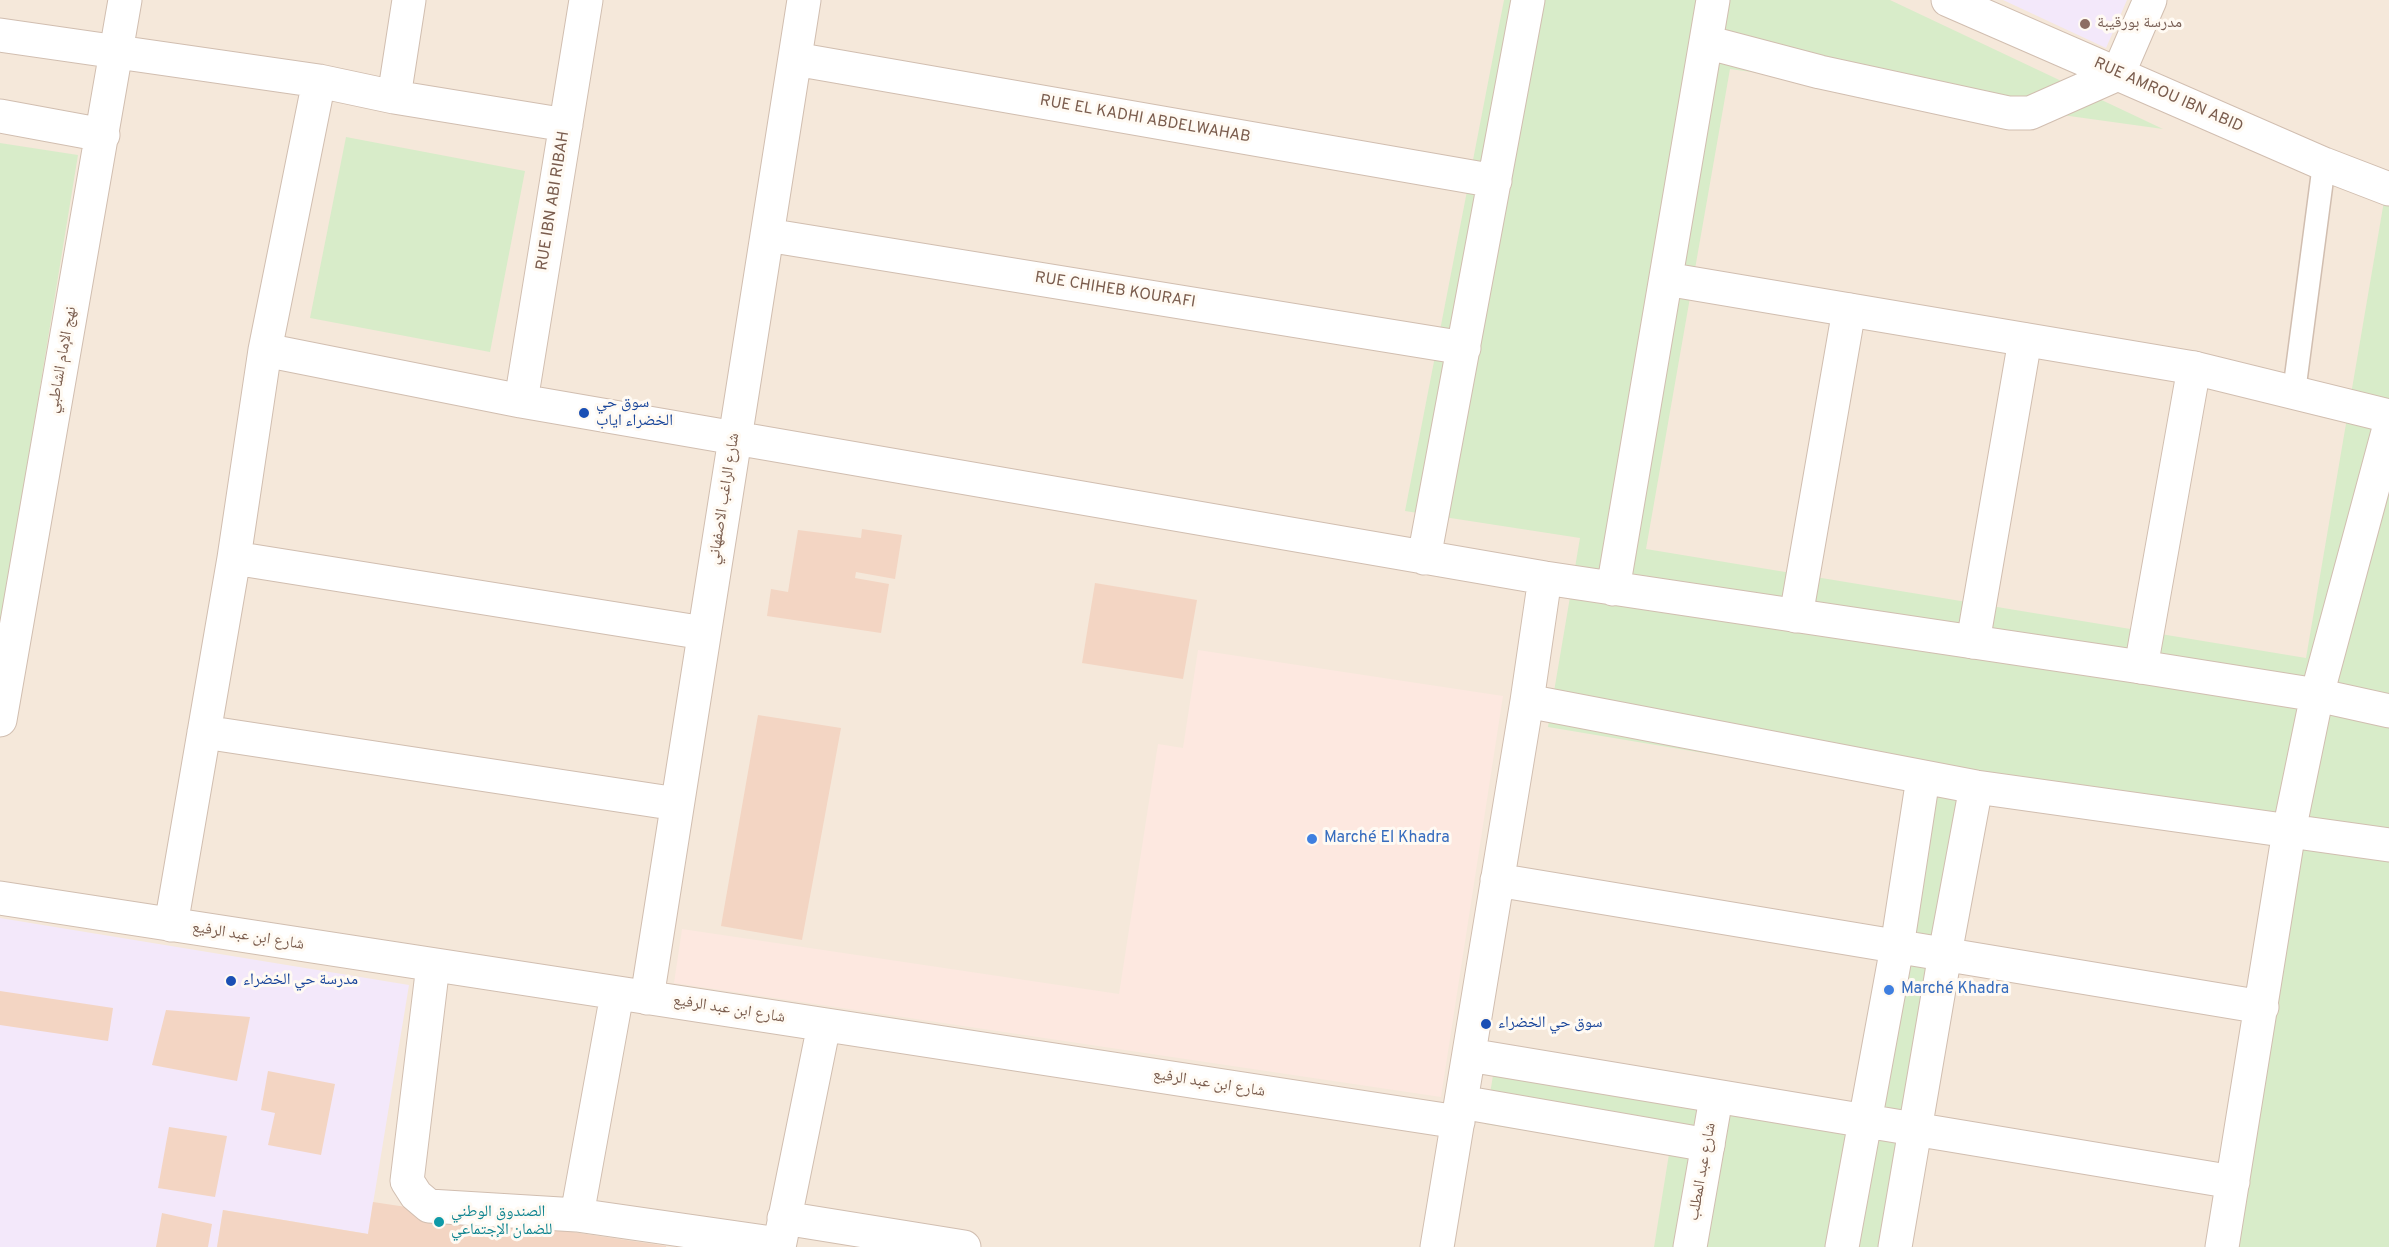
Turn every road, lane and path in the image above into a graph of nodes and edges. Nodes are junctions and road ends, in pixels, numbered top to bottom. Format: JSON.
{"nodes":[{"id":1,"x":125,"y":0,"type":"edge"},
{"id":2,"x":409,"y":0,"type":"edge"},
{"id":3,"x":586,"y":0,"type":"edge"},
{"id":4,"x":804,"y":0,"type":"edge"},
{"id":5,"x":1528,"y":0,"type":"edge"},
{"id":6,"x":1713,"y":0,"type":"edge"},
{"id":7,"x":1948,"y":0,"type":"edge"},
{"id":8,"x":2150,"y":0,"type":"edge"},
{"id":9,"x":0,"y":35,"type":"edge"},
{"id":10,"x":1706,"y":42,"type":"junction"},
{"id":11,"x":115,"y":53,"type":"junction"},
{"id":12,"x":795,"y":59,"type":"junction"},
{"id":13,"x":2118,"y":74,"type":"junction"},
{"id":14,"x":319,"y":81,"type":"junction"},
{"id":15,"x":394,"y":97,"type":"junction"},
{"id":16,"x":0,"y":116,"type":"edge"},
{"id":17,"x":566,"y":125,"type":"junction"},
{"id":18,"x":103,"y":135,"type":"junction"},
{"id":19,"x":2324,"y":164,"type":"junction"},
{"id":20,"x":1495,"y":181,"type":"junction"},
{"id":21,"x":2389,"y":189,"type":"edge"},
{"id":22,"x":767,"y":235,"type":"junction"},
{"id":23,"x":1666,"y":279,"type":"junction"},
{"id":24,"x":1849,"y":310,"type":"junction"},
{"id":25,"x":2025,"y":340,"type":"junction"},
{"id":26,"x":1464,"y":348,"type":"junction"},
{"id":27,"x":266,"y":350,"type":"junction"},
{"id":28,"x":2194,"y":368,"type":"junction"},
{"id":29,"x":2294,"y":392,"type":"junction"},
{"id":30,"x":521,"y":401,"type":"junction"},
{"id":31,"x":2389,"y":416,"type":"edge"},
{"id":32,"x":2389,"y":428,"type":"edge"},
{"id":33,"x":734,"y":438,"type":"junction"},
{"id":34,"x":234,"y":558,"type":"junction"},
{"id":35,"x":1424,"y":558,"type":"junction"},
{"id":36,"x":1545,"y":578,"type":"junction"},
{"id":37,"x":1613,"y":589,"type":"junction"},
{"id":38,"x":1796,"y":616,"type":"junction"},
{"id":39,"x":704,"y":633,"type":"junction"},
{"id":40,"x":1973,"y":642,"type":"junction"},
{"id":41,"x":2141,"y":667,"type":"junction"},
{"id":42,"x":2317,"y":695,"type":"junction"},
{"id":43,"x":1527,"y":701,"type":"junction"},
{"id":44,"x":2389,"y":711,"type":"edge"},
{"id":45,"x":0,"y":720,"type":"edge"},
{"id":46,"x":204,"y":732,"type":"junction"},
{"id":47,"x":1923,"y":778,"type":"junction"},
{"id":48,"x":1976,"y":787,"type":"junction"},
{"id":49,"x":677,"y":804,"type":"junction"},
{"id":50,"x":2289,"y":831,"type":"junction"},
{"id":51,"x":2389,"y":845,"type":"edge"},
{"id":52,"x":1497,"y":880,"type":"junction"},
{"id":53,"x":0,"y":897,"type":"edge"},
{"id":54,"x":171,"y":925,"type":"junction"},
{"id":55,"x":1897,"y":947,"type":"junction"},
{"id":56,"x":1945,"y":954,"type":"junction"},
{"id":57,"x":434,"y":966,"type":"junction"},
{"id":58,"x":632,"y":996,"type":"junction"},
{"id":59,"x":2262,"y":1007,"type":"junction"},
{"id":60,"x":824,"y":1025,"type":"junction"},
{"id":61,"x":1469,"y":1055,"type":"junction"},
{"id":62,"x":1716,"y":1098,"type":"junction"},
{"id":63,"x":1459,"y":1112,"type":"junction"},
{"id":64,"x":1865,"y":1121,"type":"junction"},
{"id":65,"x":1915,"y":1128,"type":"junction"},
{"id":66,"x":1708,"y":1145,"type":"junction"},
{"id":67,"x":2233,"y":1182,"type":"junction"},
{"id":68,"x":577,"y":1215,"type":"junction"},
{"id":69,"x":781,"y":1236,"type":"edge"},
{"id":70,"x":964,"y":1247,"type":"edge"},
{"id":71,"x":1437,"y":1247,"type":"edge"},
{"id":72,"x":1690,"y":1247,"type":"edge"},
{"id":73,"x":1842,"y":1247,"type":"edge"},
{"id":74,"x":1895,"y":1247,"type":"edge"},
{"id":75,"x":2222,"y":1247,"type":"edge"}],
"edges":[{"from":1,"to":11,"type":"street","name":"نهج الإمام الشاطبي"},
{"from":2,"to":15,"type":"street"},
{"from":3,"to":17,"type":"street","name":"RUE IBN ABI RIBAH"},
{"from":4,"to":12,"type":"street","name":"شارع الراغب الاصفهاني"},
{"from":5,"to":20,"type":"street"},
{"from":6,"to":10,"type":"street"},
{"from":7,"to":13,"type":"street","name":"RUE AMROU IBN ABID"},
{"from":8,"to":13,"type":"street"},
{"from":9,"to":11,"type":"street"},
{"from":10,"to":13,"type":"street"},
{"from":10,"to":23,"type":"street"},
{"from":11,"to":14,"type":"street"},
{"from":11,"to":18,"type":"street","name":"نهج الإمام الشاطبي"},
{"from":12,"to":20,"type":"street","name":"RUE EL KADHI ABDELWAHAB"},
{"from":12,"to":22,"type":"street","name":"شارع الراغب الاصفهاني"},
{"from":13,"to":19,"type":"street","name":"RUE AMROU IBN ABID"},
{"from":14,"to":15,"type":"street"},
{"from":14,"to":27,"type":"street"},
{"from":15,"to":17,"type":"street"},
{"from":16,"to":18,"type":"street"},
{"from":17,"to":30,"type":"street","name":"RUE IBN ABI RIBAH"},
{"from":18,"to":45,"type":"street","name":"نهج الإمام الشاطبي"},
{"from":19,"to":21,"type":"street","name":"RUE AMROU IBN ABID"},
{"from":19,"to":29,"type":"lane"},
{"from":20,"to":26,"type":"street"},
{"from":22,"to":26,"type":"street","name":"RUE CHIHEB KOURAFI"},
{"from":22,"to":33,"type":"street","name":"شارع الراغب الاصفهاني"},
{"from":23,"to":24,"type":"street"},
{"from":23,"to":37,"type":"street"},
{"from":24,"to":25,"type":"street"},
{"from":24,"to":38,"type":"street"},
{"from":25,"to":28,"type":"street"},
{"from":25,"to":40,"type":"street"},
{"from":26,"to":35,"type":"street"},
{"from":27,"to":30,"type":"street"},
{"from":27,"to":34,"type":"street"},
{"from":28,"to":29,"type":"street"},
{"from":28,"to":41,"type":"street"},
{"from":29,"to":31,"type":"street"},
{"from":30,"to":33,"type":"street"},
{"from":32,"to":42,"type":"street"},
{"from":33,"to":35,"type":"street"},
{"from":33,"to":39,"type":"street","name":"شارع الراغب الاصفهاني"},
{"from":34,"to":39,"type":"street"},
{"from":34,"to":46,"type":"street"},
{"from":35,"to":36,"type":"street"},
{"from":36,"to":37,"type":"street"},
{"from":36,"to":43,"type":"street"},
{"from":37,"to":38,"type":"street"},
{"from":38,"to":40,"type":"street"},
{"from":39,"to":49,"type":"street","name":"شارع الراغب الاصفهاني"},
{"from":40,"to":41,"type":"street"},
{"from":41,"to":42,"type":"street"},
{"from":42,"to":44,"type":"street"},
{"from":42,"to":50,"type":"street"},
{"from":43,"to":47,"type":"street"},
{"from":43,"to":52,"type":"street"},
{"from":46,"to":49,"type":"street"},
{"from":46,"to":54,"type":"street"},
{"from":47,"to":48,"type":"street"},
{"from":47,"to":55,"type":"street"},
{"from":48,"to":50,"type":"street"},
{"from":48,"to":56,"type":"street"},
{"from":49,"to":58,"type":"street","name":"شارع الراغب الاصفهاني"},
{"from":50,"to":51,"type":"street"},
{"from":50,"to":59,"type":"street"},
{"from":52,"to":55,"type":"street"},
{"from":52,"to":61,"type":"street"},
{"from":53,"to":54,"type":"street","name":"شارع ابن عبد الرفيع"},
{"from":54,"to":57,"type":"street","name":"شارع ابن عبد الرفيع"},
{"from":55,"to":56,"type":"street"},
{"from":55,"to":64,"type":"street"},
{"from":56,"to":59,"type":"street"},
{"from":56,"to":65,"type":"street"},
{"from":57,"to":58,"type":"street","name":"شارع ابن عبد الرفيع"},
{"from":57,"to":68,"type":"street"},
{"from":58,"to":60,"type":"street","name":"شارع ابن عبد الرفيع"},
{"from":58,"to":68,"type":"street","name":"شارع الراغب الاصفهاني"},
{"from":59,"to":67,"type":"street"},
{"from":60,"to":63,"type":"street","name":"شارع ابن عبد الرفيع"},
{"from":60,"to":69,"type":"street"},
{"from":61,"to":62,"type":"street"},
{"from":61,"to":63,"type":"street"},
{"from":62,"to":64,"type":"street"},
{"from":62,"to":66,"type":"street","name":"شارع عبد المطلب"},
{"from":63,"to":66,"type":"street","name":"شارع ابن عبد الرفيع"},
{"from":63,"to":71,"type":"street"},
{"from":64,"to":65,"type":"street"},
{"from":64,"to":73,"type":"street"},
{"from":65,"to":67,"type":"street"},
{"from":65,"to":74,"type":"street"},
{"from":66,"to":72,"type":"street","name":"شارع عبد المطلب"},
{"from":67,"to":75,"type":"street"},
{"from":68,"to":69,"type":"street"},
{"from":69,"to":70,"type":"street"}]}
